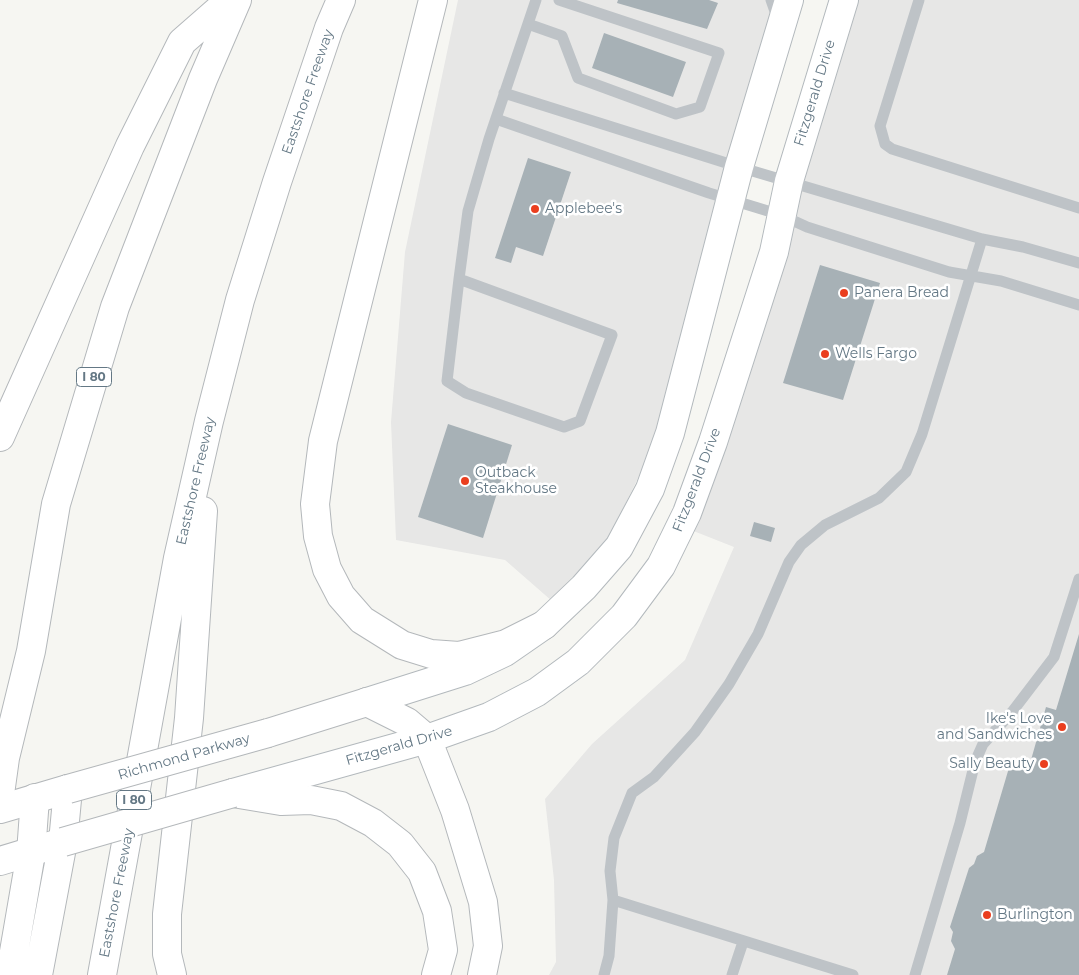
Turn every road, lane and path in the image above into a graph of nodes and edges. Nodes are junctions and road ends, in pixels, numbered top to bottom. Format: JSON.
{"nodes":[{"id":1,"x":230,"y":0,"type":"edge"},
{"id":2,"x":237,"y":0,"type":"edge"},
{"id":3,"x":341,"y":0,"type":"edge"},
{"id":4,"x":433,"y":0,"type":"edge"},
{"id":5,"x":536,"y":0,"type":"edge"},
{"id":6,"x":559,"y":0,"type":"edge"},
{"id":7,"x":771,"y":0,"type":"edge"},
{"id":8,"x":789,"y":0,"type":"edge"},
{"id":9,"x":844,"y":0,"type":"edge"},
{"id":10,"x":919,"y":0,"type":"edge"},
{"id":11,"x":528,"y":24,"type":"junction"},
{"id":12,"x":781,"y":26,"type":"junction"},
{"id":13,"x":504,"y":92,"type":"junction"},
{"id":14,"x":496,"y":119,"type":"junction"},
{"id":15,"x":739,"y":167,"type":"junction"},
{"id":16,"x":788,"y":181,"type":"junction"},
{"id":17,"x":731,"y":200,"type":"junction"},
{"id":18,"x":1079,"y":208,"type":"edge"},
{"id":19,"x":782,"y":215,"type":"junction"},
{"id":20,"x":982,"y":239,"type":"junction"},
{"id":21,"x":1079,"y":263,"type":"edge"},
{"id":22,"x":970,"y":276,"type":"junction"},
{"id":23,"x":459,"y":279,"type":"junction"},
{"id":24,"x":1079,"y":305,"type":"edge"},
{"id":25,"x":209,"y":421,"type":"junction"},
{"id":26,"x":0,"y":437,"type":"edge"},
{"id":27,"x":1079,"y":579,"type":"edge"},
{"id":28,"x":544,"y":625,"type":"junction"},
{"id":29,"x":367,"y":702,"type":"junction"},
{"id":30,"x":427,"y":739,"type":"junction"},
{"id":31,"x":68,"y":789,"type":"junction"},
{"id":32,"x":234,"y":793,"type":"junction"},
{"id":33,"x":0,"y":794,"type":"edge"},
{"id":34,"x":35,"y":798,"type":"junction"},
{"id":35,"x":0,"y":809,"type":"edge"},
{"id":36,"x":63,"y":842,"type":"junction"},
{"id":37,"x":31,"y":853,"type":"junction"},
{"id":38,"x":0,"y":861,"type":"edge"},
{"id":39,"x":613,"y":900,"type":"junction"},
{"id":40,"x":743,"y":942,"type":"junction"},
{"id":41,"x":10,"y":975,"type":"edge"},
{"id":42,"x":38,"y":975,"type":"edge"},
{"id":43,"x":102,"y":975,"type":"edge"},
{"id":44,"x":172,"y":975,"type":"edge"},
{"id":45,"x":436,"y":975,"type":"edge"},
{"id":46,"x":482,"y":975,"type":"edge"},
{"id":47,"x":604,"y":975,"type":"edge"},
{"id":48,"x":732,"y":975,"type":"edge"},
{"id":49,"x":852,"y":975,"type":"edge"},
{"id":50,"x":915,"y":975,"type":"edge"}],
"edges":[{"from":1,"to":26,"type":"main road"},
{"from":2,"to":33,"type":"main road","number":"I 80"},
{"from":3,"to":25,"type":"main road","name":"Eastshore Freeway","number":"I 80"},
{"from":4,"to":28,"type":"main road"},
{"from":5,"to":11,"type":"lane"},
{"from":6,"to":11,"type":"lane"},
{"from":7,"to":12,"type":"lane"},
{"from":8,"to":12,"type":"main road"},
{"from":9,"to":16,"type":"main road","name":"Fitzgerald Drive"},
{"from":10,"to":18,"type":"lane"},
{"from":11,"to":13,"type":"lane"},
{"from":12,"to":15,"type":"main road"},
{"from":13,"to":14,"type":"lane"},
{"from":13,"to":15,"type":"lane"},
{"from":14,"to":17,"type":"lane"},
{"from":14,"to":23,"type":"lane"},
{"from":15,"to":16,"type":"lane"},
{"from":15,"to":17,"type":"main road"},
{"from":16,"to":19,"type":"main road","name":"Fitzgerald Drive"},
{"from":16,"to":20,"type":"lane"},
{"from":17,"to":19,"type":"lane"},
{"from":17,"to":28,"type":"main road"},
{"from":19,"to":22,"type":"lane"},
{"from":19,"to":30,"type":"main road","name":"Fitzgerald Drive"},
{"from":20,"to":21,"type":"lane"},
{"from":20,"to":22,"type":"lane"},
{"from":22,"to":24,"type":"lane"},
{"from":22,"to":39,"type":"lane"},
{"from":23,"to":23,"type":"lane"},
{"from":25,"to":43,"type":"main road","name":"Eastshore Freeway","number":"I 80"},
{"from":25,"to":44,"type":"main road"},
{"from":27,"to":50,"type":"lane"},
{"from":28,"to":29,"type":"main road"},
{"from":29,"to":30,"type":"main road"},
{"from":29,"to":31,"type":"main road","name":"Richmond Parkway","bridge":true},
{"from":30,"to":32,"type":"main road","name":"Fitzgerald Drive"},
{"from":30,"to":46,"type":"main road"},
{"from":31,"to":34,"type":"main road","name":"Richmond Parkway"},
{"from":31,"to":36,"type":"main road"},
{"from":32,"to":36,"type":"main road","bridge":true},
{"from":32,"to":45,"type":"main road"},
{"from":34,"to":35,"type":"main road","name":"Richmond Parkway"},
{"from":34,"to":37,"type":"main road"},
{"from":36,"to":37,"type":"main road"},
{"from":36,"to":42,"type":"main road"},
{"from":37,"to":38,"type":"main road"},
{"from":37,"to":41,"type":"main road"},
{"from":39,"to":40,"type":"lane"},
{"from":39,"to":47,"type":"lane"},
{"from":40,"to":48,"type":"lane"},
{"from":40,"to":49,"type":"lane"}]}
